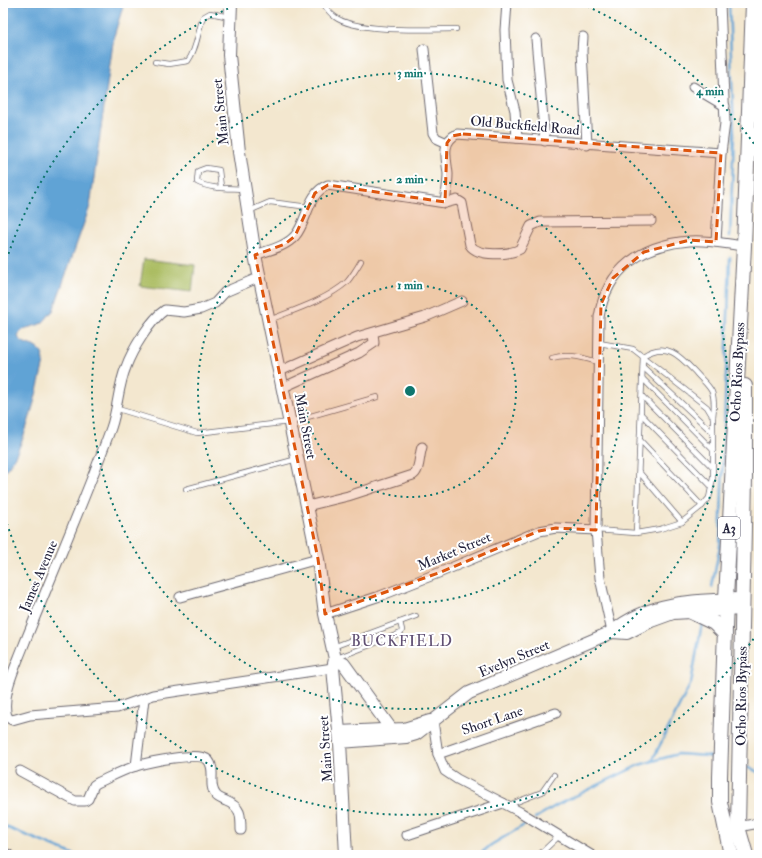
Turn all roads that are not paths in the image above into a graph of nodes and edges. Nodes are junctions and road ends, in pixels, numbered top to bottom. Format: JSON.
{"nodes":[{"id":1,"x":231,"y":3,"type":"edge"},
{"id":2,"x":323,"y":3,"type":"edge"},
{"id":3,"x":507,"y":3,"type":"edge"},
{"id":4,"x":720,"y":3,"type":"edge"},
{"id":5,"x":753,"y":3,"type":"edge"},
{"id":6,"x":230,"y":17,"type":"junction"},
{"id":7,"x":456,"y":29,"type":"dead end"},
{"id":8,"x":583,"y":37,"type":"dead end"},
{"id":9,"x":536,"y":39,"type":"dead end"},
{"id":10,"x":424,"y":49,"type":"dead end"},
{"id":11,"x":155,"y":62,"type":"dead end"},
{"id":12,"x":693,"y":87,"type":"dead end"},
{"id":13,"x":725,"y":106,"type":"junction"},
{"id":14,"x":517,"y":138,"type":"junction"},
{"id":15,"x":545,"y":141,"type":"junction"},
{"id":16,"x":447,"y":143,"type":"junction"},
{"id":17,"x":587,"y":145,"type":"junction"},
{"id":18,"x":722,"y":152,"type":"junction"},
{"id":19,"x":221,"y":187,"type":"junction"},
{"id":20,"x":245,"y":189,"type":"junction"},
{"id":21,"x":445,"y":203,"type":"junction"},
{"id":22,"x":309,"y":207,"type":"junction"},
{"id":23,"x":249,"y":211,"type":"junction"},
{"id":24,"x":651,"y":221,"type":"dead end"},
{"id":25,"x":716,"y":242,"type":"junction"},
{"id":26,"x":744,"y":246,"type":"junction"},
{"id":27,"x":256,"y":255,"type":"junction"},
{"id":28,"x":361,"y":262,"type":"dead end"},
{"id":29,"x":260,"y":277,"type":"junction"},
{"id":30,"x":462,"y":301,"type":"dead end"},
{"id":31,"x":740,"y":312,"type":"junction"},
{"id":32,"x":269,"y":320,"type":"junction"},
{"id":33,"x":374,"y":333,"type":"junction"},
{"id":34,"x":599,"y":343,"type":"junction"},
{"id":35,"x":643,"y":356,"type":"junction"},
{"id":36,"x":552,"y":358,"type":"dead end"},
{"id":37,"x":598,"y":362,"type":"junction"},
{"id":38,"x":643,"y":367,"type":"junction"},
{"id":39,"x":280,"y":371,"type":"junction"},
{"id":40,"x":642,"y":378,"type":"junction"},
{"id":41,"x":284,"y":387,"type":"junction"},
{"id":42,"x":642,"y":396,"type":"junction"},
{"id":43,"x":377,"y":397,"type":"dead end"},
{"id":44,"x":118,"y":409,"type":"junction"},
{"id":45,"x":641,"y":414,"type":"junction"},
{"id":46,"x":713,"y":417,"type":"junction"},
{"id":47,"x":290,"y":422,"type":"junction"},
{"id":48,"x":713,"y":433,"type":"junction"},
{"id":49,"x":640,"y":440,"type":"junction"},
{"id":50,"x":422,"y":447,"type":"dead end"},
{"id":51,"x":713,"y":450,"type":"junction"},
{"id":52,"x":297,"y":459,"type":"junction"},
{"id":53,"x":713,"y":468,"type":"junction"},
{"id":54,"x":639,"y":472,"type":"junction"},
{"id":55,"x":711,"y":486,"type":"junction"},
{"id":56,"x":186,"y":489,"type":"dead end"},
{"id":57,"x":307,"y":506,"type":"junction"},
{"id":58,"x":702,"y":506,"type":"junction"},
{"id":59,"x":682,"y":522,"type":"junction"},
{"id":60,"x":596,"y":530,"type":"junction"},
{"id":61,"x":636,"y":533,"type":"junction"},
{"id":62,"x":318,"y":558,"type":"junction"},
{"id":63,"x":180,"y":596,"type":"dead end"},
{"id":64,"x":726,"y":604,"type":"junction"},
{"id":65,"x":742,"y":604,"type":"junction"},
{"id":66,"x":691,"y":612,"type":"junction"},
{"id":67,"x":325,"y":614,"type":"junction"},
{"id":68,"x":416,"y":616,"type":"dead end"},
{"id":69,"x":400,"y":622,"type":"junction"},
{"id":70,"x":612,"y":632,"type":"junction"},
{"id":71,"x":725,"y":634,"type":"junction"},
{"id":72,"x":334,"y":659,"type":"junction"},
{"id":73,"x":144,"y":699,"type":"junction"},
{"id":74,"x":556,"y":713,"type":"dead end"},
{"id":75,"x":433,"y":721,"type":"junction"},
{"id":76,"x":391,"y":729,"type":"junction"},
{"id":77,"x":340,"y":737,"type":"junction"},
{"id":78,"x":438,"y":754,"type":"junction"},
{"id":79,"x":136,"y":766,"type":"junction"},
{"id":80,"x":20,"y":771,"type":"dead end"},
{"id":81,"x":554,"y":775,"type":"dead end"},
{"id":82,"x":505,"y":805,"type":"junction"},
{"id":83,"x":759,"y":823,"type":"edge"},
{"id":84,"x":738,"y":827,"type":"junction"},
{"id":85,"x":241,"y":830,"type":"dead end"},
{"id":86,"x":407,"y":835,"type":"dead end"},
{"id":87,"x":559,"y":836,"type":"junction"},
{"id":88,"x":3,"y":852,"type":"edge"},
{"id":89,"x":9,"y":855,"type":"edge"},
{"id":90,"x":346,"y":855,"type":"edge"},
{"id":91,"x":539,"y":855,"type":"edge"},
{"id":92,"x":591,"y":855,"type":"edge"},
{"id":93,"x":731,"y":855,"type":"edge"},
{"id":94,"x":746,"y":855,"type":"edge"}],
"edges":[{"from":1,"to":6,"type":"street","name":"Main Street"},
{"from":2,"to":7,"type":"lane"},
{"from":3,"to":14,"type":"street"},
{"from":4,"to":13,"type":"street"},
{"from":5,"to":26,"type":"main road","number":"A3"},
{"from":6,"to":11,"type":"lane"},
{"from":6,"to":20,"type":"street","name":"Main Street"},
{"from":8,"to":17,"type":"street"},
{"from":9,"to":15,"type":"street"},
{"from":10,"to":16,"type":"street"},
{"from":12,"to":13,"type":"street"},
{"from":13,"to":18,"type":"street"},
{"from":14,"to":15,"type":"street","name":"Old Buckfield Road"},
{"from":14,"to":16,"type":"street","name":"Old Buckfield Road"},
{"from":15,"to":17,"type":"street","name":"Old Buckfield Road"},
{"from":16,"to":21,"type":"street"},
{"from":17,"to":18,"type":"street","name":"Old Buckfield Road"},
{"from":18,"to":25,"type":"street"},
{"from":19,"to":19,"type":"lane"},
{"from":19,"to":20,"type":"lane"},
{"from":20,"to":23,"type":"street","name":"Main Street"},
{"from":21,"to":22,"type":"street"},
{"from":21,"to":24,"type":"street"},
{"from":22,"to":23,"type":"lane"},
{"from":22,"to":27,"type":"street"},
{"from":23,"to":27,"type":"street","name":"Main Street"},
{"from":25,"to":26,"type":"street"},
{"from":25,"to":34,"type":"street"},
{"from":26,"to":31,"type":"main road","number":"A3"},
{"from":27,"to":29,"type":"street","name":"Main Street"},
{"from":28,"to":32,"type":"lane"},
{"from":29,"to":32,"type":"street","name":"Main Street"},
{"from":29,"to":44,"type":"street","name":"James Avenue"},
{"from":30,"to":33,"type":"street"},
{"from":31,"to":64,"type":"main road","name":"Ocho Rios Bypass","number":"A3"},
{"from":31,"to":65,"type":"main road","name":"Ocho Rios Bypass","number":"A3"},
{"from":32,"to":39,"type":"street","name":"Main Street"},
{"from":33,"to":39,"type":"street"},
{"from":33,"to":41,"type":"street"},
{"from":34,"to":35,"type":"lane"},
{"from":34,"to":37,"type":"street"},
{"from":35,"to":38,"type":"lane"},
{"from":35,"to":46,"type":"lane"},
{"from":35,"to":46,"type":"lane"},
{"from":36,"to":37,"type":"lane"},
{"from":37,"to":60,"type":"street"},
{"from":38,"to":40,"type":"lane"},
{"from":38,"to":48,"type":"lane"},
{"from":39,"to":41,"type":"street","name":"Main Street"},
{"from":40,"to":42,"type":"lane"},
{"from":40,"to":51,"type":"lane"},
{"from":41,"to":47,"type":"street","name":"Main Street"},
{"from":42,"to":45,"type":"lane"},
{"from":42,"to":53,"type":"lane"},
{"from":43,"to":47,"type":"lane"},
{"from":44,"to":47,"type":"lane"},
{"from":44,"to":73,"type":"street","name":"James Avenue"},
{"from":45,"to":49,"type":"lane"},
{"from":45,"to":55,"type":"lane"},
{"from":46,"to":48,"type":"lane"},
{"from":47,"to":52,"type":"street","name":"Main Street"},
{"from":48,"to":51,"type":"lane"},
{"from":49,"to":54,"type":"lane"},
{"from":49,"to":58,"type":"lane"},
{"from":50,"to":57,"type":"street"},
{"from":51,"to":53,"type":"lane"},
{"from":52,"to":56,"type":"lane"},
{"from":52,"to":57,"type":"street","name":"Main Street"},
{"from":53,"to":55,"type":"lane"},
{"from":54,"to":59,"type":"lane"},
{"from":54,"to":61,"type":"lane"},
{"from":55,"to":58,"type":"lane"},
{"from":57,"to":62,"type":"street","name":"Main Street"},
{"from":58,"to":59,"type":"lane"},
{"from":59,"to":61,"type":"lane"},
{"from":60,"to":61,"type":"lane"},
{"from":60,"to":67,"type":"street","name":"Market Street"},
{"from":60,"to":70,"type":"street"},
{"from":62,"to":63,"type":"street"},
{"from":62,"to":67,"type":"street","name":"Main Street"},
{"from":64,"to":65,"type":"street","name":"Evelyn Street"},
{"from":64,"to":66,"type":"street","name":"Evelyn Street"},
{"from":64,"to":70,"type":"street","name":"Evelyn Street"},
{"from":64,"to":71,"type":"main road","name":"Ocho Rios Bypass","number":"A3"},
{"from":65,"to":84,"type":"main road","name":"Ocho Rios Bypass","number":"A3"},
{"from":66,"to":70,"type":"street","name":"Evelyn Street"},
{"from":66,"to":71,"type":"main road"},
{"from":67,"to":72,"type":"street","name":"Main Street"},
{"from":68,"to":69,"type":"lane"},
{"from":69,"to":72,"type":"lane"},
{"from":69,"to":72,"type":"lane"},
{"from":70,"to":75,"type":"street","name":"Evelyn Street"},
{"from":71,"to":93,"type":"main road","name":"Ocho Rios Bypass","number":"A3"},
{"from":72,"to":73,"type":"street","name":"James Avenue"},
{"from":72,"to":76,"type":"street"},
{"from":72,"to":77,"type":"street","name":"Main Street"},
{"from":73,"to":79,"type":"street"},
{"from":74,"to":78,"type":"street","name":"Short Lane"},
{"from":75,"to":76,"type":"street","name":"Evelyn Street"},
{"from":75,"to":77,"type":"street","name":"Evelyn Street"},
{"from":75,"to":78,"type":"street"},
{"from":76,"to":77,"type":"street","name":"Evelyn Street"},
{"from":77,"to":90,"type":"street","name":"Main Street"},
{"from":78,"to":82,"type":"street"},
{"from":79,"to":80,"type":"street"},
{"from":79,"to":85,"type":"street"},
{"from":81,"to":82,"type":"lane"},
{"from":82,"to":86,"type":"street"},
{"from":82,"to":87,"type":"street"},
{"from":83,"to":84,"type":"street"},
{"from":84,"to":94,"type":"main road","name":"Ocho Rios Bypass","number":"A3"},
{"from":87,"to":91,"type":"lane"},
{"from":87,"to":92,"type":"street"},
{"from":88,"to":89,"type":"street"}]}
